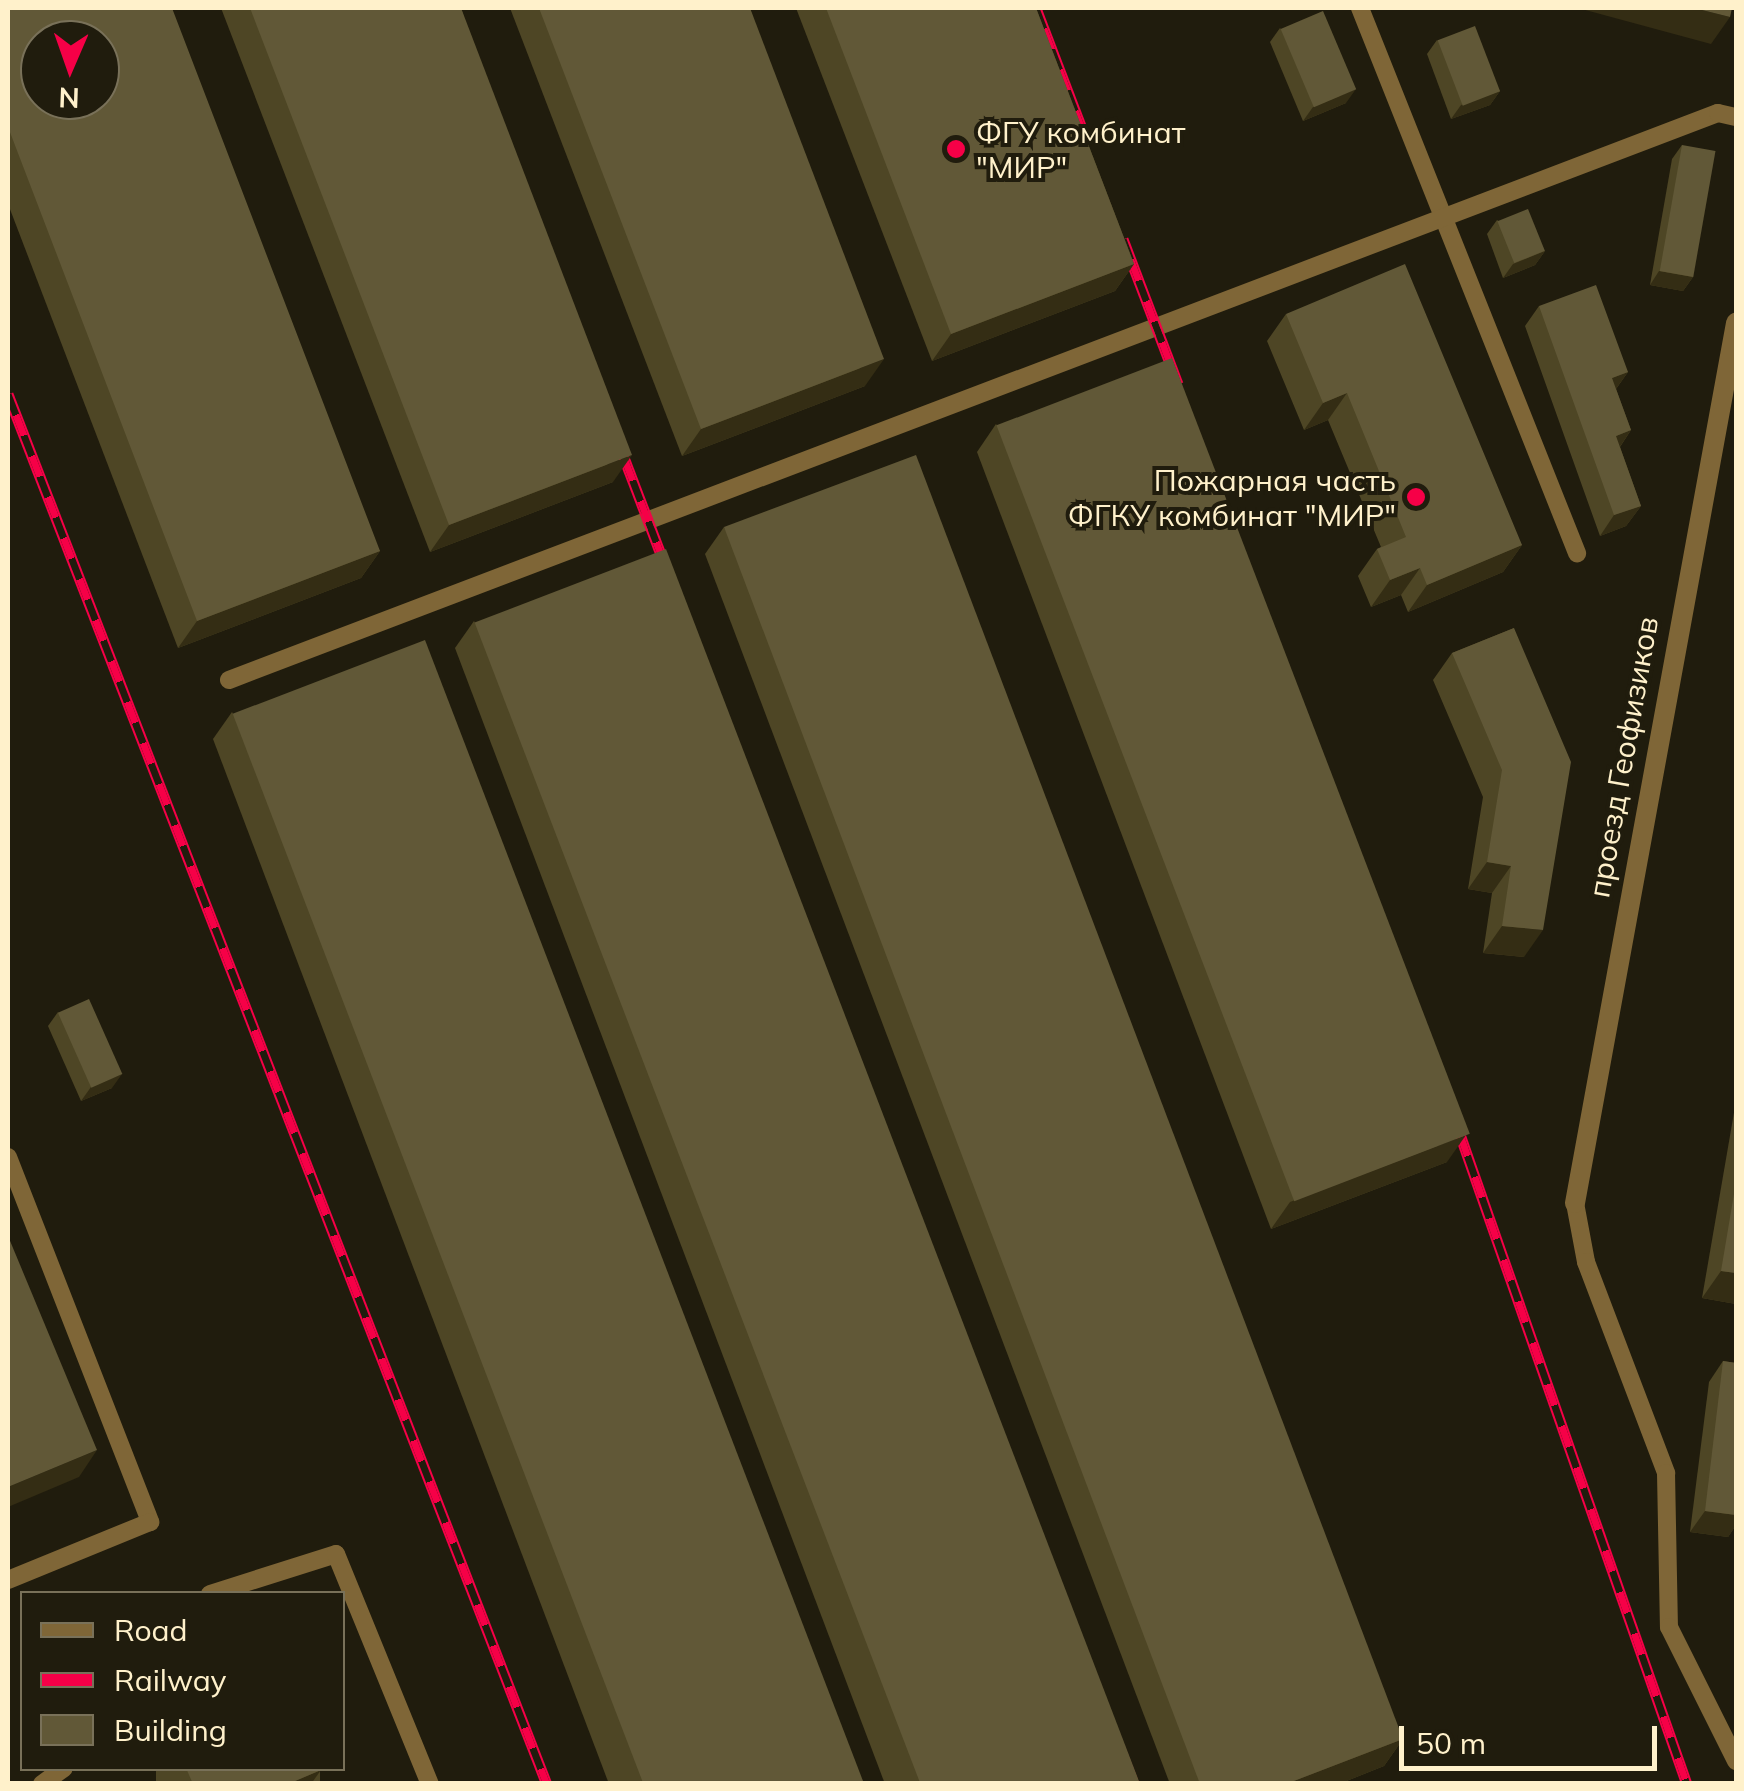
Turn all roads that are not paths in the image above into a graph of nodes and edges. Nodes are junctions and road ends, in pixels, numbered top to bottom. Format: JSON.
{"nodes":[{"id":1,"x":1360,"y":8,"type":"edge"},
{"id":2,"x":1736,"y":117,"type":"edge"},
{"id":3,"x":1444,"y":218,"type":"junction"},
{"id":4,"x":1736,"y":323,"type":"edge"},
{"id":5,"x":1577,"y":553,"type":"dead end"},
{"id":6,"x":228,"y":680,"type":"dead end"},
{"id":7,"x":8,"y":1157,"type":"edge"},
{"id":8,"x":1575,"y":1203,"type":"joint"},
{"id":9,"x":8,"y":1580,"type":"edge"},
{"id":10,"x":219,"y":1591,"type":"edge"},
{"id":11,"x":1736,"y":1761,"type":"edge"},
{"id":12,"x":430,"y":1784,"type":"edge"}],
"edges":[{"from":1,"to":3,"type":"lane"},
{"from":2,"to":3,"type":"lane"},
{"from":3,"to":5,"type":"lane"},
{"from":3,"to":6,"type":"lane"},
{"from":4,"to":8,"type":"street","name":"проезд Геофизиков"},
{"from":7,"to":9,"type":"lane"},
{"from":8,"to":11,"type":"lane"},
{"from":10,"to":12,"type":"lane"}]}
